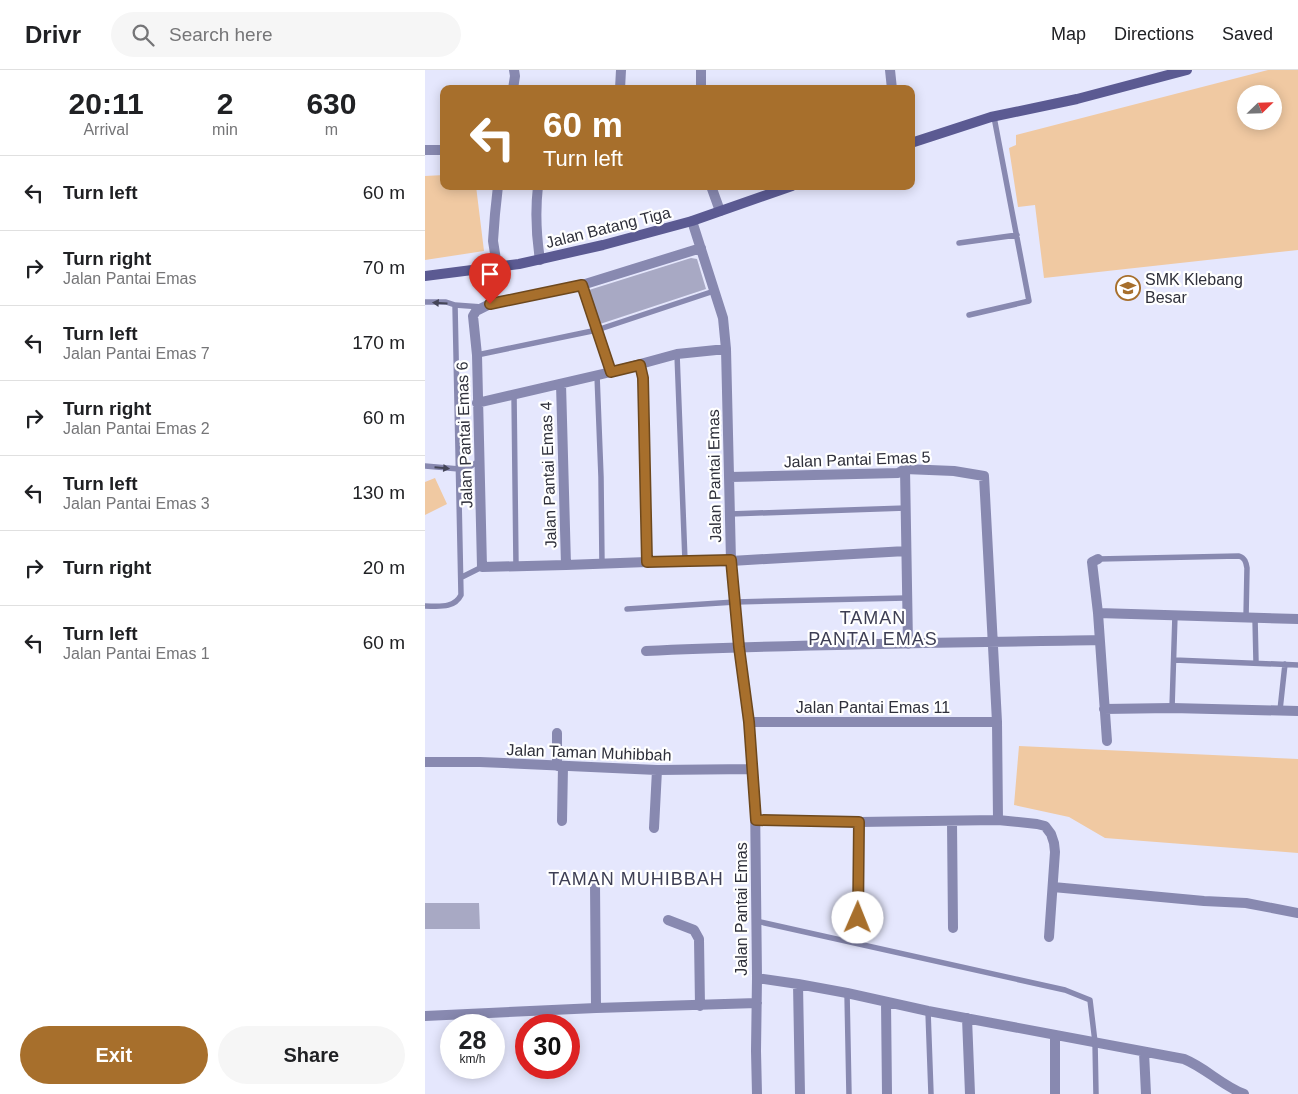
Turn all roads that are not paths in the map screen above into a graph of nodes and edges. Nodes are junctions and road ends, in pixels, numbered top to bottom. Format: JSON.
{"nodes":[{"id":1,"x":514,"y":70,"type":"edge"},
{"id":2,"x":621,"y":70,"type":"edge"},
{"id":3,"x":701,"y":70,"type":"edge"},
{"id":4,"x":890,"y":70,"type":"edge"},
{"id":5,"x":1187,"y":70,"type":"edge"},
{"id":6,"x":514,"y":85,"type":"edge"},
{"id":7,"x":620,"y":85,"type":"edge"},
{"id":8,"x":701,"y":85,"type":"edge"},
{"id":9,"x":892,"y":85,"type":"edge"},
{"id":10,"x":994,"y":117,"type":"junction"},
{"id":11,"x":915,"y":142,"type":"edge"},
{"id":12,"x":425,"y":150,"type":"edge"},
{"id":13,"x":440,"y":150,"type":"edge"},
{"id":14,"x":498,"y":190,"type":"edge"},
{"id":15,"x":538,"y":190,"type":"edge"},
{"id":16,"x":712,"y":190,"type":"edge"},
{"id":17,"x":781,"y":190,"type":"edge"},
{"id":18,"x":720,"y":211,"type":"junction"},
{"id":19,"x":692,"y":221,"type":"junction"},
{"id":20,"x":1017,"y":235,"type":"junction"},
{"id":21,"x":959,"y":243,"type":"dead end"},
{"id":22,"x":701,"y":248,"type":"junction"},
{"id":23,"x":539,"y":260,"type":"junction"},
{"id":24,"x":497,"y":266,"type":"junction"},
{"id":25,"x":425,"y":276,"type":"edge"},
{"id":26,"x":582,"y":285,"type":"junction"},
{"id":27,"x":714,"y":290,"type":"junction"},
{"id":28,"x":425,"y":302,"type":"edge"},
{"id":29,"x":455,"y":305,"type":"junction"},
{"id":30,"x":484,"y":307,"type":"junction"},
{"id":31,"x":969,"y":315,"type":"dead end"},
{"id":32,"x":597,"y":330,"type":"junction"},
{"id":33,"x":726,"y":349,"type":"junction"},
{"id":34,"x":477,"y":354,"type":"junction"},
{"id":35,"x":677,"y":354,"type":"junction"},
{"id":36,"x":640,"y":365,"type":"junction"},
{"id":37,"x":611,"y":372,"type":"junction"},
{"id":38,"x":597,"y":375,"type":"junction"},
{"id":39,"x":561,"y":384,"type":"junction"},
{"id":40,"x":515,"y":394,"type":"junction"},
{"id":41,"x":477,"y":403,"type":"junction"},
{"id":42,"x":479,"y":461,"type":"junction"},
{"id":43,"x":425,"y":466,"type":"edge"},
{"id":44,"x":459,"y":469,"type":"junction"},
{"id":45,"x":905,"y":470,"type":"junction"},
{"id":46,"x":730,"y":478,"type":"junction"},
{"id":47,"x":906,"y":508,"type":"junction"},
{"id":48,"x":730,"y":514,"type":"junction"},
{"id":49,"x":906,"y":551,"type":"junction"},
{"id":50,"x":1097,"y":559,"type":"joint"},
{"id":51,"x":731,"y":560,"type":"junction"},
{"id":52,"x":685,"y":561,"type":"junction"},
{"id":53,"x":647,"y":562,"type":"junction"},
{"id":54,"x":602,"y":564,"type":"junction"},
{"id":55,"x":566,"y":565,"type":"junction"},
{"id":56,"x":516,"y":566,"type":"junction"},
{"id":57,"x":482,"y":567,"type":"junction"},
{"id":58,"x":461,"y":577,"type":"junction"},
{"id":59,"x":906,"y":598,"type":"junction"},
{"id":60,"x":735,"y":602,"type":"junction"},
{"id":61,"x":425,"y":606,"type":"edge"},
{"id":62,"x":627,"y":609,"type":"dead end"},
{"id":63,"x":1098,"y":613,"type":"junction"},
{"id":64,"x":1175,"y":615,"type":"junction"},
{"id":65,"x":1251,"y":618,"type":"junction"},
{"id":66,"x":1298,"y":619,"type":"edge"},
{"id":67,"x":1099,"y":640,"type":"junction"},
{"id":68,"x":992,"y":642,"type":"junction"},
{"id":69,"x":908,"y":644,"type":"junction"},
{"id":70,"x":739,"y":647,"type":"junction"},
{"id":71,"x":646,"y":651,"type":"dead end"},
{"id":72,"x":1174,"y":660,"type":"junction"},
{"id":73,"x":1256,"y":662,"type":"junction"},
{"id":74,"x":1285,"y":664,"type":"junction"},
{"id":75,"x":1298,"y":665,"type":"edge"},
{"id":76,"x":1172,"y":708,"type":"junction"},
{"id":77,"x":1104,"y":709,"type":"junction"},
{"id":78,"x":1280,"y":710,"type":"junction"},
{"id":79,"x":1298,"y":711,"type":"edge"},
{"id":80,"x":749,"y":722,"type":"junction"},
{"id":81,"x":997,"y":722,"type":"junction"},
{"id":82,"x":557,"y":733,"type":"dead end"},
{"id":83,"x":1107,"y":741,"type":"dead end"},
{"id":84,"x":425,"y":762,"type":"edge"},
{"id":85,"x":560,"y":766,"type":"junction"},
{"id":86,"x":753,"y":769,"type":"junction"},
{"id":87,"x":657,"y":770,"type":"junction"},
{"id":88,"x":756,"y":820,"type":"junction"},
{"id":89,"x":998,"y":820,"type":"junction"},
{"id":90,"x":562,"y":821,"type":"dead end"},
{"id":91,"x":859,"y":822,"type":"junction"},
{"id":92,"x":952,"y":822,"type":"junction"},
{"id":93,"x":654,"y":828,"type":"dead end"},
{"id":94,"x":595,"y":883,"type":"dead end"},
{"id":95,"x":1053,"y":887,"type":"junction"},
{"id":96,"x":1298,"y":913,"type":"edge"},
{"id":97,"x":858,"y":918,"type":"dead end"},
{"id":98,"x":668,"y":920,"type":"dead end"},
{"id":99,"x":756,"y":921,"type":"junction"},
{"id":100,"x":953,"y":928,"type":"dead end"},
{"id":101,"x":1049,"y":937,"type":"dead end"},
{"id":102,"x":757,"y":978,"type":"junction"},
{"id":103,"x":798,"y":984,"type":"junction"},
{"id":104,"x":847,"y":993,"type":"junction"},
{"id":105,"x":886,"y":1002,"type":"junction"},
{"id":106,"x":757,"y":1003,"type":"junction"},
{"id":107,"x":700,"y":1006,"type":"junction"},
{"id":108,"x":596,"y":1008,"type":"junction"},
{"id":109,"x":928,"y":1011,"type":"junction"},
{"id":110,"x":425,"y":1016,"type":"edge"},
{"id":111,"x":967,"y":1018,"type":"junction"},
{"id":112,"x":1055,"y":1035,"type":"junction"},
{"id":113,"x":1095,"y":1042,"type":"junction"},
{"id":114,"x":1144,"y":1052,"type":"junction"},
{"id":115,"x":757,"y":1094,"type":"edge"},
{"id":116,"x":800,"y":1094,"type":"edge"},
{"id":117,"x":849,"y":1094,"type":"edge"},
{"id":118,"x":887,"y":1094,"type":"edge"},
{"id":119,"x":931,"y":1094,"type":"edge"},
{"id":120,"x":970,"y":1094,"type":"edge"},
{"id":121,"x":1055,"y":1094,"type":"edge"},
{"id":122,"x":1096,"y":1094,"type":"edge"},
{"id":123,"x":1146,"y":1094,"type":"edge"},
{"id":124,"x":1243,"y":1094,"type":"edge"}],
"edges":[{"from":1,"to":6,"type":"street"},
{"from":2,"to":7,"type":"street"},
{"from":3,"to":8,"type":"street"},
{"from":4,"to":9,"type":"street"},
{"from":5,"to":10,"type":"main road"},
{"from":10,"to":11,"type":"main road"},
{"from":10,"to":20,"type":"lane"},
{"from":12,"to":13,"type":"street"},
{"from":14,"to":24,"type":"street"},
{"from":15,"to":23,"type":"street"},
{"from":16,"to":18,"type":"street"},
{"from":17,"to":18,"type":"main road","name":"Jalan Batang Tiga"},
{"from":18,"to":19,"type":"main road","name":"Jalan Batang Tiga"},
{"from":19,"to":22,"type":"street","name":"Jalan Pantai Emas"},
{"from":19,"to":23,"type":"main road","name":"Jalan Batang Tiga"},
{"from":20,"to":21,"type":"lane"},
{"from":20,"to":31,"type":"lane"},
{"from":22,"to":26,"type":"street"},
{"from":22,"to":27,"type":"street","name":"Jalan Pantai Emas"},
{"from":23,"to":24,"type":"main road","name":"Jalan Batang Tiga"},
{"from":24,"to":25,"type":"main road","name":"Jalan Batang Tiga"},
{"from":26,"to":30,"type":"street"},
{"from":26,"to":32,"type":"lane"},
{"from":27,"to":32,"type":"lane"},
{"from":27,"to":33,"type":"street","name":"Jalan Pantai Emas"},
{"from":29,"to":28,"type":"lane","one_way":true},
{"from":29,"to":30,"type":"lane"},
{"from":29,"to":44,"type":"lane"},
{"from":30,"to":34,"type":"street","name":"Jalan Pantai Emas 6"},
{"from":32,"to":34,"type":"lane"},
{"from":32,"to":37,"type":"lane"},
{"from":33,"to":35,"type":"street"},
{"from":33,"to":46,"type":"street","name":"Jalan Pantai Emas"},
{"from":34,"to":41,"type":"street","name":"Jalan Pantai Emas 6"},
{"from":35,"to":36,"type":"street"},
{"from":35,"to":52,"type":"lane"},
{"from":36,"to":37,"type":"street"},
{"from":36,"to":53,"type":"street"},
{"from":37,"to":38,"type":"street"},
{"from":38,"to":39,"type":"street"},
{"from":38,"to":54,"type":"lane"},
{"from":39,"to":40,"type":"street"},
{"from":39,"to":55,"type":"street","name":"Jalan Pantai Emas 4"},
{"from":40,"to":41,"type":"street"},
{"from":40,"to":56,"type":"lane"},
{"from":41,"to":42,"type":"street","name":"Jalan Pantai Emas 6"},
{"from":42,"to":44,"type":"lane"},
{"from":42,"to":57,"type":"street","name":"Jalan Pantai Emas 6"},
{"from":43,"to":44,"type":"lane","one_way":true},
{"from":44,"to":58,"type":"lane"},
{"from":45,"to":46,"type":"street","name":"Jalan Pantai Emas 5"},
{"from":45,"to":47,"type":"street"},
{"from":45,"to":68,"type":"street","name":"Jalan Pantai Emas 5"},
{"from":46,"to":48,"type":"street","name":"Jalan Pantai Emas"},
{"from":47,"to":48,"type":"lane"},
{"from":47,"to":49,"type":"street"},
{"from":48,"to":51,"type":"street","name":"Jalan Pantai Emas"},
{"from":49,"to":51,"type":"street"},
{"from":49,"to":59,"type":"street"},
{"from":50,"to":63,"type":"street"},
{"from":50,"to":65,"type":"lane"},
{"from":51,"to":52,"type":"street"},
{"from":51,"to":60,"type":"street","name":"Jalan Pantai Emas"},
{"from":52,"to":53,"type":"street"},
{"from":53,"to":54,"type":"street"},
{"from":54,"to":55,"type":"street"},
{"from":55,"to":56,"type":"street"},
{"from":56,"to":57,"type":"street"},
{"from":57,"to":58,"type":"lane"},
{"from":58,"to":61,"type":"lane"},
{"from":59,"to":60,"type":"lane"},
{"from":59,"to":69,"type":"street"},
{"from":60,"to":62,"type":"lane"},
{"from":60,"to":70,"type":"street","name":"Jalan Pantai Emas"},
{"from":63,"to":64,"type":"street"},
{"from":63,"to":67,"type":"street"},
{"from":64,"to":65,"type":"street"},
{"from":64,"to":72,"type":"lane"},
{"from":65,"to":66,"type":"street"},
{"from":65,"to":73,"type":"lane"},
{"from":67,"to":68,"type":"street"},
{"from":67,"to":77,"type":"street"},
{"from":68,"to":69,"type":"street"},
{"from":68,"to":81,"type":"street"},
{"from":69,"to":70,"type":"street"},
{"from":70,"to":71,"type":"street"},
{"from":70,"to":80,"type":"street","name":"Jalan Pantai Emas"},
{"from":72,"to":73,"type":"lane"},
{"from":72,"to":76,"type":"lane"},
{"from":73,"to":74,"type":"lane"},
{"from":74,"to":75,"type":"lane"},
{"from":74,"to":78,"type":"lane"},
{"from":76,"to":77,"type":"street"},
{"from":76,"to":78,"type":"street"},
{"from":77,"to":83,"type":"street"},
{"from":78,"to":79,"type":"street"},
{"from":80,"to":81,"type":"street","name":"Jalan Pantai Emas 11"},
{"from":80,"to":86,"type":"street","name":"Jalan Pantai Emas"},
{"from":81,"to":89,"type":"street"},
{"from":82,"to":85,"type":"street"},
{"from":84,"to":85,"type":"street","name":"Jalan Taman Muhibbah"},
{"from":85,"to":87,"type":"street","name":"Jalan Taman Muhibbah"},
{"from":85,"to":90,"type":"street"},
{"from":86,"to":87,"type":"street","name":"Jalan Taman Muhibbah"},
{"from":86,"to":88,"type":"street","name":"Jalan Pantai Emas"},
{"from":87,"to":93,"type":"street"},
{"from":88,"to":91,"type":"street"},
{"from":88,"to":99,"type":"street","name":"Jalan Pantai Emas"},
{"from":89,"to":92,"type":"street"},
{"from":89,"to":95,"type":"street"},
{"from":91,"to":92,"type":"street"},
{"from":91,"to":97,"type":"street"},
{"from":92,"to":100,"type":"street"},
{"from":94,"to":108,"type":"street"},
{"from":95,"to":96,"type":"street"},
{"from":95,"to":101,"type":"street"},
{"from":98,"to":107,"type":"street"},
{"from":99,"to":102,"type":"street","name":"Jalan Pantai Emas"},
{"from":99,"to":113,"type":"lane"},
{"from":102,"to":103,"type":"street"},
{"from":102,"to":106,"type":"street","name":"Jalan Pantai Emas"},
{"from":103,"to":104,"type":"street"},
{"from":103,"to":116,"type":"street"},
{"from":104,"to":105,"type":"street"},
{"from":104,"to":117,"type":"lane"},
{"from":105,"to":109,"type":"street"},
{"from":105,"to":118,"type":"street"},
{"from":106,"to":107,"type":"street"},
{"from":106,"to":115,"type":"street","name":"Jalan Pantai Emas"},
{"from":107,"to":108,"type":"street"},
{"from":108,"to":110,"type":"street"},
{"from":109,"to":111,"type":"street"},
{"from":109,"to":119,"type":"lane"},
{"from":111,"to":112,"type":"street"},
{"from":111,"to":120,"type":"street"},
{"from":112,"to":113,"type":"street"},
{"from":112,"to":121,"type":"street"},
{"from":113,"to":114,"type":"street"},
{"from":113,"to":122,"type":"lane"},
{"from":114,"to":123,"type":"street"},
{"from":114,"to":124,"type":"street"}]}
